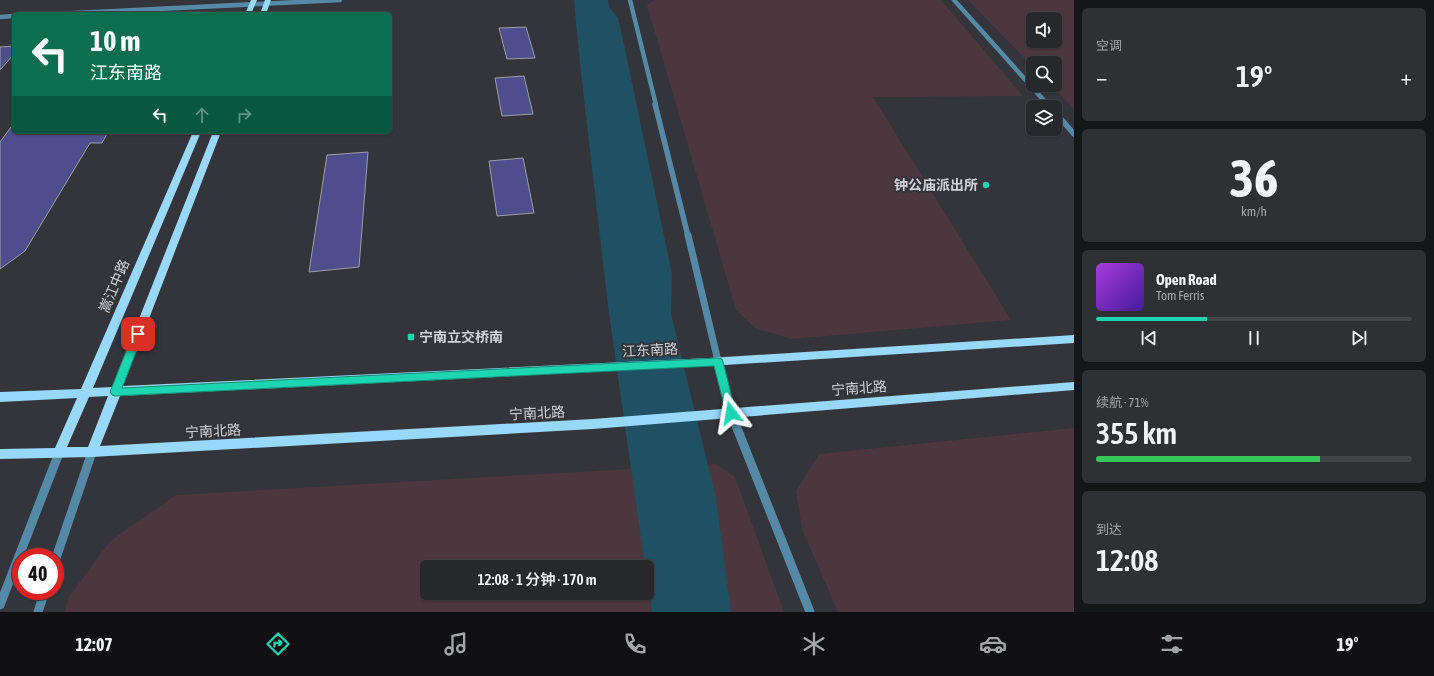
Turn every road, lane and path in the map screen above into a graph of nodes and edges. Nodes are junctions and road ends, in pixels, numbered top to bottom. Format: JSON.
{"nodes":[{"id":1,"x":340,"y":0,"type":"edge"},
{"id":2,"x":630,"y":0,"type":"edge"},
{"id":3,"x":954,"y":0,"type":"edge"},
{"id":4,"x":253,"y":2,"type":"edge"},
{"id":5,"x":268,"y":2,"type":"edge"},
{"id":6,"x":88,"y":12,"type":"edge"},
{"id":7,"x":249,"y":12,"type":"edge"},
{"id":8,"x":264,"y":12,"type":"edge"},
{"id":9,"x":12,"y":16,"type":"edge"},
{"id":10,"x":0,"y":17,"type":"edge"},
{"id":11,"x":1044,"y":100,"type":"edge"},
{"id":12,"x":1062,"y":120,"type":"edge"},
{"id":13,"x":196,"y":134,"type":"edge"},
{"id":14,"x":216,"y":134,"type":"edge"},
{"id":15,"x":1074,"y":134,"type":"edge"},
{"id":16,"x":1074,"y":339,"type":"edge"},
{"id":17,"x":714,"y":362,"type":"junction"},
{"id":18,"x":1074,"y":386,"type":"edge"},
{"id":19,"x":115,"y":392,"type":"junction"},
{"id":20,"x":84,"y":394,"type":"junction"},
{"id":21,"x":0,"y":397,"type":"edge"},
{"id":22,"x":725,"y":414,"type":"junction"},
{"id":23,"x":92,"y":452,"type":"junction"},
{"id":24,"x":59,"y":453,"type":"junction"},
{"id":25,"x":0,"y":454,"type":"edge"},
{"id":26,"x":59,"y":548,"type":"edge"},
{"id":27,"x":42,"y":600,"type":"edge"},
{"id":28,"x":0,"y":605,"type":"edge"},
{"id":29,"x":38,"y":612,"type":"edge"},
{"id":30,"x":810,"y":612,"type":"edge"}],
"edges":[{"from":1,"to":5,"type":"street"},
{"from":2,"to":17,"type":"street"},
{"from":3,"to":11,"type":"street"},
{"from":4,"to":5,"type":"street"},
{"from":4,"to":6,"type":"street"},
{"from":4,"to":7,"type":"main road"},
{"from":5,"to":8,"type":"main road"},
{"from":9,"to":10,"type":"street"},
{"from":12,"to":15,"type":"street"},
{"from":13,"to":20,"type":"main road","name":"嵩江中路"},
{"from":14,"to":19,"type":"main road"},
{"from":16,"to":17,"type":"main road"},
{"from":17,"to":19,"type":"main road","name":"江东南路"},
{"from":17,"to":22,"type":"street"},
{"from":18,"to":22,"type":"main road","name":"宁南北路"},
{"from":19,"to":20,"type":"main road"},
{"from":19,"to":23,"type":"main road"},
{"from":20,"to":21,"type":"main road"},
{"from":20,"to":24,"type":"main road","name":"嵩江中路"},
{"from":22,"to":23,"type":"main road","name":"宁南北路"},
{"from":22,"to":30,"type":"street"},
{"from":23,"to":24,"type":"main road","name":"宁南北路"},
{"from":23,"to":26,"type":"street"},
{"from":24,"to":25,"type":"main road","name":"宁南北路"},
{"from":24,"to":28,"type":"street"},
{"from":27,"to":29,"type":"street"}]}
